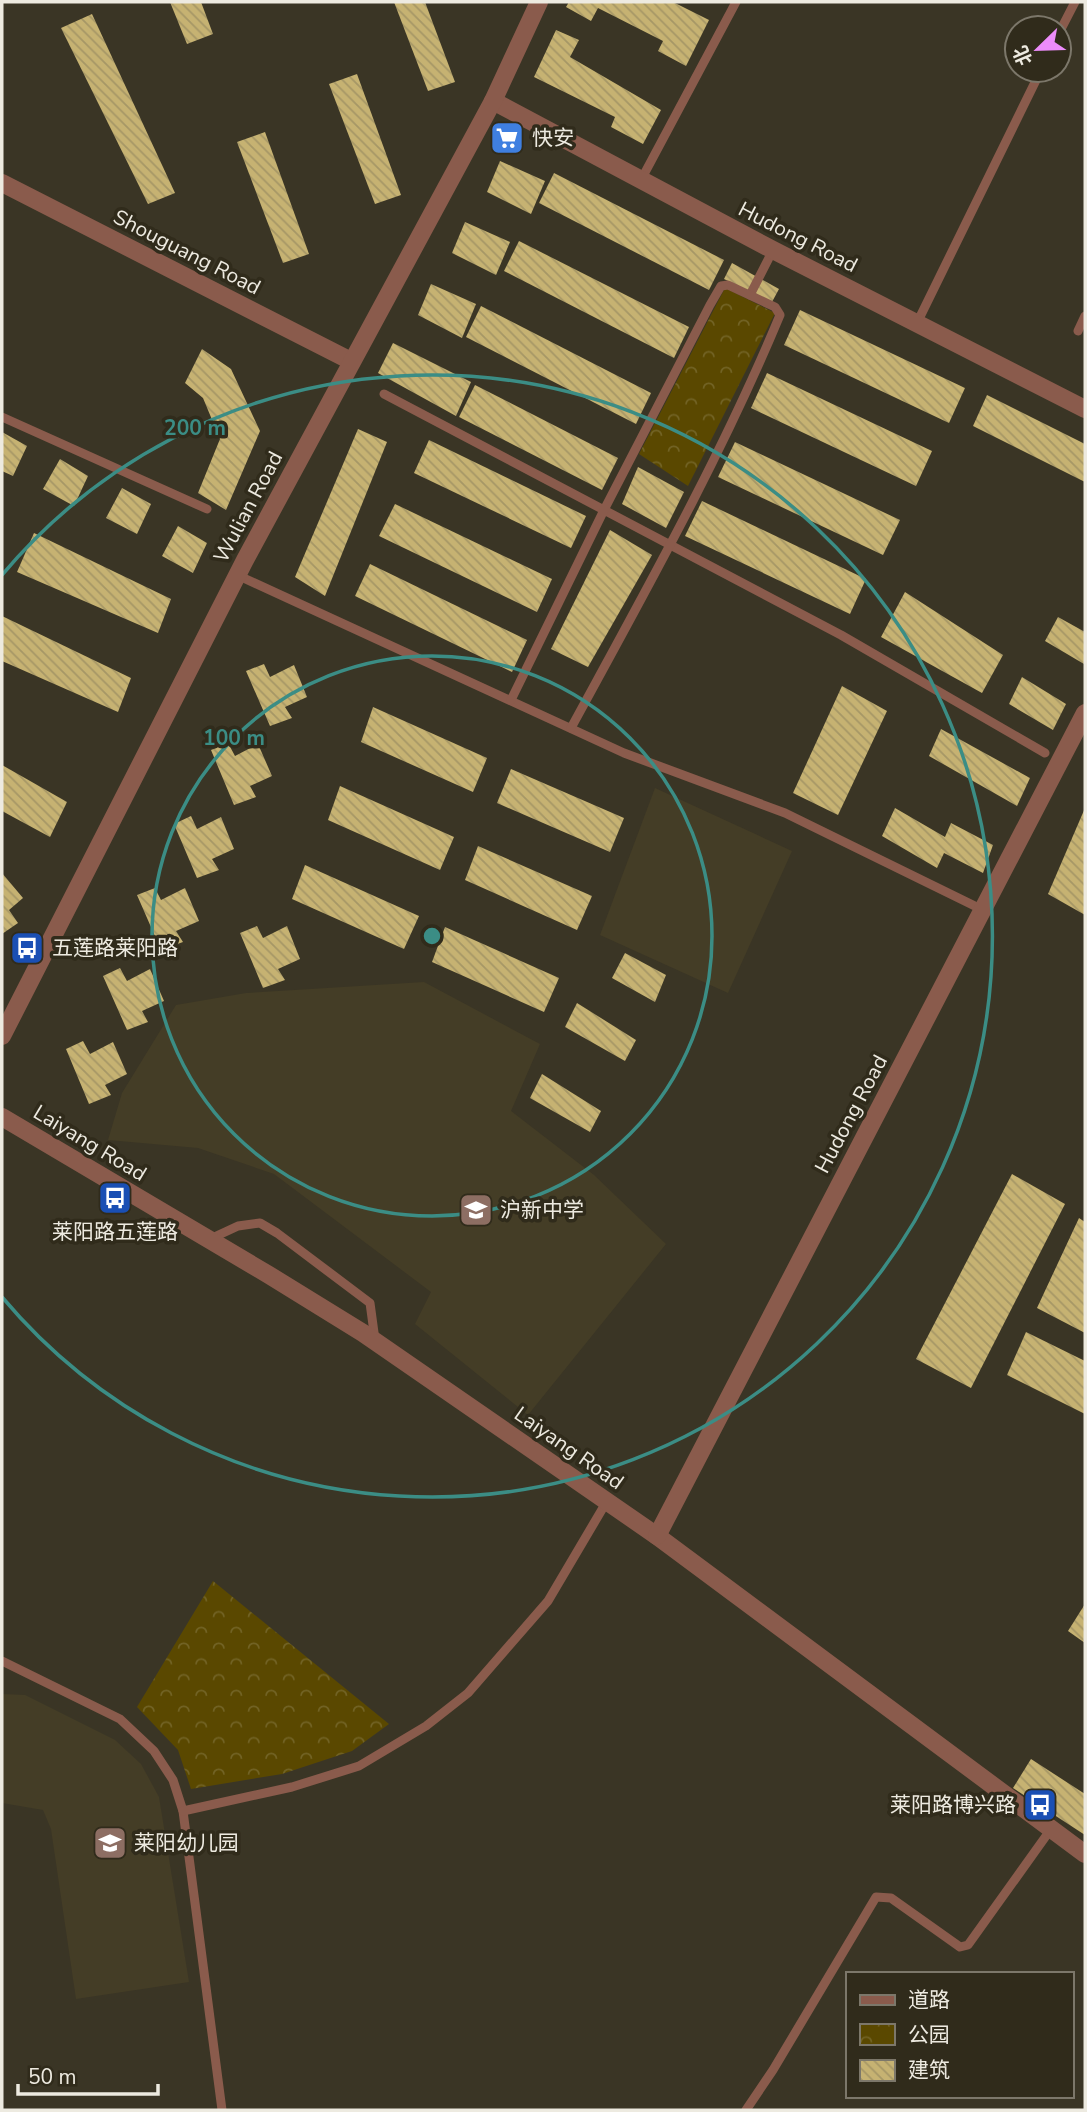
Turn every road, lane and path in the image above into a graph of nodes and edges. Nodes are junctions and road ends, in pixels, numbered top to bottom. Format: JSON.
{"nodes":[{"id":1,"x":540,"y":2,"type":"edge"},
{"id":2,"x":736,"y":2,"type":"edge"},
{"id":3,"x":1034,"y":84,"type":"edge"},
{"id":4,"x":493,"y":101,"type":"junction"},
{"id":5,"x":641,"y":180,"type":"junction"},
{"id":6,"x":2,"y":183,"type":"edge"},
{"id":7,"x":773,"y":250,"type":"junction"},
{"id":8,"x":750,"y":295,"type":"junction"},
{"id":9,"x":1085,"y":316,"type":"edge"},
{"id":10,"x":917,"y":323,"type":"junction"},
{"id":11,"x":1078,"y":331,"type":"dead end"},
{"id":12,"x":351,"y":361,"type":"junction"},
{"id":13,"x":384,"y":394,"type":"dead end"},
{"id":14,"x":1085,"y":409,"type":"edge"},
{"id":15,"x":2,"y":417,"type":"edge"},
{"id":16,"x":207,"y":509,"type":"dead end"},
{"id":17,"x":604,"y":510,"type":"junction"},
{"id":18,"x":671,"y":545,"type":"junction"},
{"id":19,"x":237,"y":575,"type":"junction"},
{"id":20,"x":511,"y":700,"type":"junction"},
{"id":21,"x":1085,"y":713,"type":"edge"},
{"id":22,"x":572,"y":727,"type":"junction"},
{"id":23,"x":1045,"y":753,"type":"dead end"},
{"id":24,"x":983,"y":910,"type":"junction"},
{"id":25,"x":2,"y":1036,"type":"edge"},
{"id":26,"x":2,"y":1117,"type":"edge"},
{"id":27,"x":208,"y":1240,"type":"junction"},
{"id":28,"x":376,"y":1342,"type":"junction"},
{"id":29,"x":607,"y":1502,"type":"junction"},
{"id":30,"x":657,"y":1536,"type":"junction"},
{"id":31,"x":2,"y":1661,"type":"edge"},
{"id":32,"x":183,"y":1811,"type":"junction"},
{"id":33,"x":1051,"y":1829,"type":"junction"},
{"id":34,"x":1085,"y":1854,"type":"edge"},
{"id":35,"x":222,"y":2110,"type":"edge"},
{"id":36,"x":746,"y":2110,"type":"edge"}],
"edges":[{"from":1,"to":4,"type":"street","name":"Wulian Road"},
{"from":2,"to":5,"type":"lane"},
{"from":3,"to":10,"type":"lane"},
{"from":4,"to":5,"type":"street","name":"Hudong Road"},
{"from":4,"to":12,"type":"street","name":"Wulian Road"},
{"from":5,"to":7,"type":"street","name":"Hudong Road"},
{"from":6,"to":12,"type":"street","name":"Shouguang Road"},
{"from":7,"to":8,"type":"lane"},
{"from":7,"to":10,"type":"street","name":"Hudong Road"},
{"from":8,"to":17,"type":"lane"},
{"from":8,"to":18,"type":"lane"},
{"from":9,"to":11,"type":"lane"},
{"from":10,"to":14,"type":"street","name":"Hudong Road"},
{"from":12,"to":19,"type":"street","name":"Wulian Road"},
{"from":13,"to":17,"type":"lane"},
{"from":15,"to":16,"type":"lane"},
{"from":17,"to":18,"type":"lane"},
{"from":17,"to":20,"type":"lane"},
{"from":18,"to":22,"type":"lane"},
{"from":18,"to":23,"type":"lane"},
{"from":19,"to":20,"type":"lane"},
{"from":19,"to":25,"type":"street","name":"Wulian Road"},
{"from":20,"to":22,"type":"lane"},
{"from":21,"to":24,"type":"street","name":"Hudong Road"},
{"from":22,"to":24,"type":"lane"},
{"from":24,"to":30,"type":"street","name":"Hudong Road"},
{"from":26,"to":27,"type":"street","name":"Laiyang Road"},
{"from":27,"to":28,"type":"street","name":"Laiyang Road"},
{"from":27,"to":28,"type":"lane"},
{"from":28,"to":29,"type":"street","name":"Laiyang Road"},
{"from":29,"to":30,"type":"street","name":"Laiyang Road"},
{"from":29,"to":32,"type":"lane"},
{"from":30,"to":33,"type":"street","name":"Laiyang Road"},
{"from":31,"to":32,"type":"lane"},
{"from":32,"to":35,"type":"lane"},
{"from":33,"to":34,"type":"street","name":"Laiyang Road"},
{"from":33,"to":36,"type":"lane"}]}
